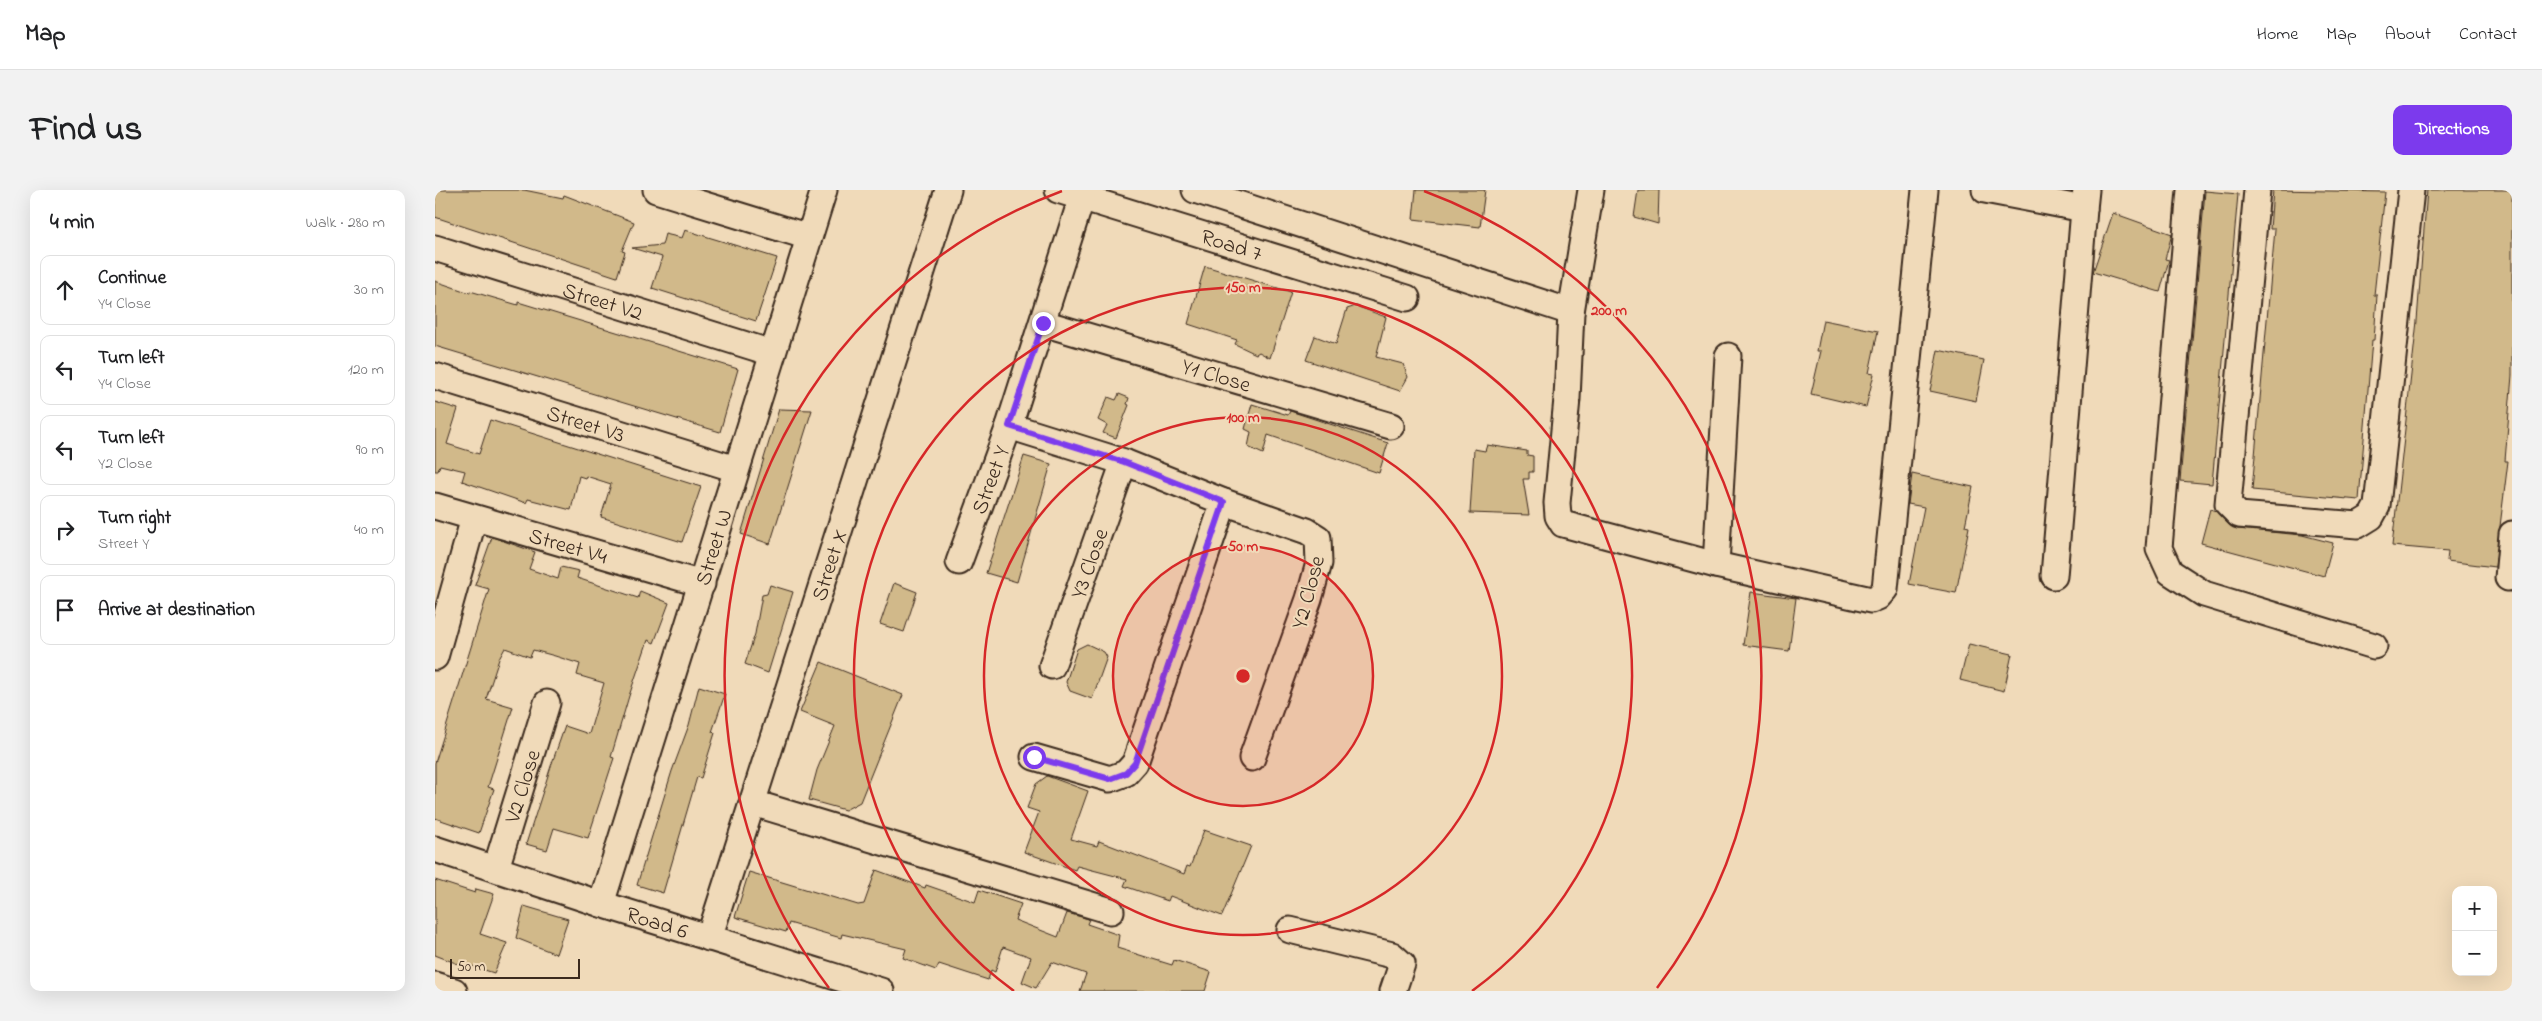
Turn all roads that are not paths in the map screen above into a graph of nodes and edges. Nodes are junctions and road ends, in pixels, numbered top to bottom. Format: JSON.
{"nodes":[{"id":1,"x":656,"y":190,"type":"edge"},
{"id":2,"x":824,"y":190,"type":"edge"},
{"id":3,"x":948,"y":190,"type":"edge"},
{"id":4,"x":1058,"y":190,"type":"edge"},
{"id":5,"x":1195,"y":190,"type":"edge"},
{"id":6,"x":1591,"y":190,"type":"edge"},
{"id":7,"x":1925,"y":190,"type":"edge"},
{"id":8,"x":1985,"y":190,"type":"edge"},
{"id":9,"x":2190,"y":190,"type":"edge"},
{"id":10,"x":2257,"y":190,"type":"edge"},
{"id":11,"x":2411,"y":190,"type":"edge"},
{"id":12,"x":1082,"y":197,"type":"junction"},
{"id":13,"x":2085,"y":200,"type":"edge"},
{"id":14,"x":809,"y":237,"type":"junction"},
{"id":15,"x":435,"y":248,"type":"edge"},
{"id":16,"x":1407,"y":298,"type":"dead end"},
{"id":17,"x":1571,"y":312,"type":"junction"},
{"id":18,"x":1043,"y":323,"type":"junction"},
{"id":19,"x":772,"y":353,"type":"junction"},
{"id":20,"x":1728,"y":356,"type":"dead end"},
{"id":21,"x":435,"y":376,"type":"edge"},
{"id":22,"x":1009,"y":426,"type":"junction"},
{"id":23,"x":1391,"y":426,"type":"dead end"},
{"id":24,"x":1124,"y":462,"type":"junction"},
{"id":25,"x":736,"y":469,"type":"junction"},
{"id":26,"x":1224,"y":502,"type":"junction"},
{"id":27,"x":435,"y":506,"type":"edge"},
{"id":28,"x":474,"y":518,"type":"junction"},
{"id":29,"x":2512,"y":534,"type":"edge"},
{"id":30,"x":959,"y":562,"type":"dead end"},
{"id":31,"x":1716,"y":565,"type":"junction"},
{"id":32,"x":2053,"y":576,"type":"dead end"},
{"id":33,"x":2508,"y":578,"type":"dead end"},
{"id":34,"x":702,"y":584,"type":"junction"},
{"id":35,"x":2374,"y":646,"type":"dead end"},
{"id":36,"x":435,"y":658,"type":"edge"},
{"id":37,"x":1052,"y":666,"type":"dead end"},
{"id":38,"x":547,"y":703,"type":"dead end"},
{"id":39,"x":1034,"y":757,"type":"dead end"},
{"id":40,"x":1252,"y":758,"type":"dead end"},
{"id":41,"x":753,"y":803,"type":"junction"},
{"id":42,"x":435,"y":849,"type":"edge"},
{"id":43,"x":496,"y":868,"type":"junction"},
{"id":44,"x":601,"y":904,"type":"junction"},
{"id":45,"x":1111,"y":911,"type":"dead end"},
{"id":46,"x":1290,"y":930,"type":"dead end"},
{"id":47,"x":709,"y":938,"type":"junction"},
{"id":48,"x":435,"y":985,"type":"edge"},
{"id":49,"x":454,"y":991,"type":"edge"},
{"id":50,"x":881,"y":991,"type":"edge"},
{"id":51,"x":1393,"y":991,"type":"edge"}],
"edges":[{"from":1,"to":14,"type":"street"},
{"from":2,"to":14,"type":"street","name":"Street W"},
{"from":3,"to":41,"type":"street","name":"Street X"},
{"from":4,"to":12,"type":"street","name":"Road 7"},
{"from":5,"to":17,"type":"street"},
{"from":6,"to":17,"type":"street"},
{"from":7,"to":31,"type":"street"},
{"from":8,"to":13,"type":"street"},
{"from":9,"to":35,"type":"street"},
{"from":10,"to":11,"type":"street"},
{"from":12,"to":16,"type":"street","name":"Road 7"},
{"from":12,"to":18,"type":"street","name":"Street Y"},
{"from":13,"to":32,"type":"street"},
{"from":14,"to":19,"type":"street","name":"Street W"},
{"from":15,"to":19,"type":"street","name":"Street V2"},
{"from":17,"to":31,"type":"street"},
{"from":18,"to":22,"type":"street","name":"Street Y"},
{"from":18,"to":23,"type":"street","name":"Y1 Close"},
{"from":19,"to":25,"type":"street","name":"Street W"},
{"from":20,"to":31,"type":"street"},
{"from":21,"to":25,"type":"street","name":"Street V3"},
{"from":22,"to":24,"type":"street","name":"Y2 Close"},
{"from":22,"to":30,"type":"street","name":"Street Y"},
{"from":24,"to":26,"type":"street","name":"Y2 Close"},
{"from":24,"to":37,"type":"street","name":"Y3 Close"},
{"from":25,"to":34,"type":"street","name":"Street W"},
{"from":26,"to":39,"type":"street"},
{"from":26,"to":40,"type":"street","name":"Y2 Close"},
{"from":27,"to":28,"type":"street","name":"Street V4"},
{"from":28,"to":34,"type":"street","name":"Street V4"},
{"from":28,"to":36,"type":"street"},
{"from":29,"to":33,"type":"street"},
{"from":34,"to":44,"type":"street","name":"Street W"},
{"from":38,"to":43,"type":"street","name":"V2 Close"},
{"from":41,"to":45,"type":"street"},
{"from":41,"to":47,"type":"street","name":"Street X"},
{"from":42,"to":43,"type":"street","name":"Road 6"},
{"from":43,"to":44,"type":"street","name":"Road 6"},
{"from":44,"to":47,"type":"street","name":"Road 6"},
{"from":46,"to":51,"type":"street"},
{"from":47,"to":50,"type":"street","name":"Road 6"},
{"from":48,"to":49,"type":"street"}]}
